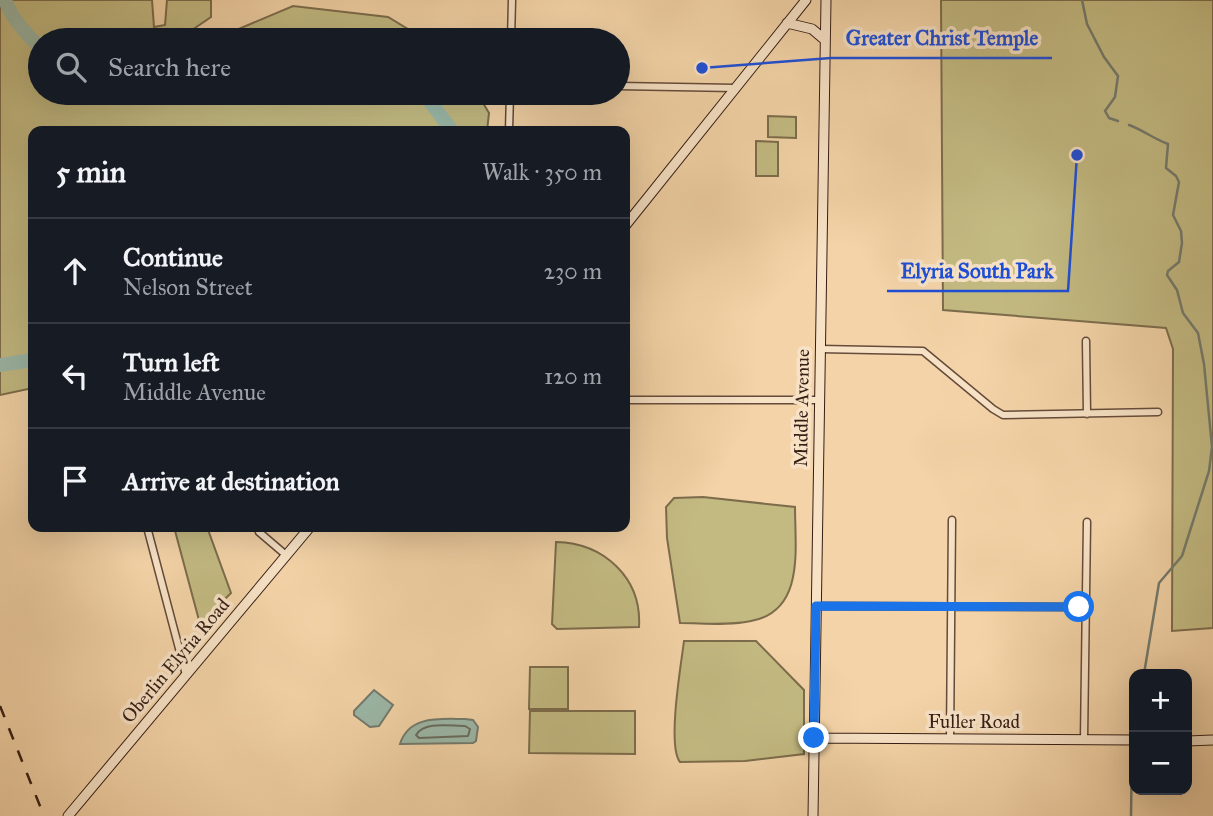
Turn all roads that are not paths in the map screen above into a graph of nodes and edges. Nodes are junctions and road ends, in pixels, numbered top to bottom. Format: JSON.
{"nodes":[{"id":1,"x":512,"y":0,"type":"edge"},
{"id":2,"x":806,"y":0,"type":"edge"},
{"id":3,"x":826,"y":0,"type":"edge"},
{"id":4,"x":787,"y":23,"type":"junction"},
{"id":5,"x":511,"y":28,"type":"edge"},
{"id":6,"x":825,"y":40,"type":"junction"},
{"id":7,"x":630,"y":86,"type":"edge"},
{"id":8,"x":735,"y":88,"type":"junction"},
{"id":9,"x":510,"y":105,"type":"edge"},
{"id":10,"x":509,"y":126,"type":"edge"},
{"id":11,"x":630,"y":220,"type":"edge"},
{"id":12,"x":1086,"y":341,"type":"dead end"},
{"id":13,"x":820,"y":349,"type":"junction"},
{"id":14,"x":630,"y":400,"type":"edge"},
{"id":15,"x":819,"y":400,"type":"junction"},
{"id":16,"x":1158,"y":412,"type":"dead end"},
{"id":17,"x":1087,"y":414,"type":"junction"},
{"id":18,"x":952,"y":520,"type":"dead end"},
{"id":19,"x":1087,"y":522,"type":"dead end"},
{"id":20,"x":148,"y":532,"type":"edge"},
{"id":21,"x":259,"y":532,"type":"edge"},
{"id":22,"x":306,"y":532,"type":"edge"},
{"id":23,"x":286,"y":555,"type":"junction"},
{"id":24,"x":816,"y":606,"type":"junction"},
{"id":25,"x":950,"y":606,"type":"junction"},
{"id":26,"x":1086,"y":607,"type":"junction"},
{"id":27,"x":186,"y":675,"type":"junction"},
{"id":28,"x":814,"y":738,"type":"junction"},
{"id":29,"x":950,"y":738,"type":"junction"},
{"id":30,"x":1084,"y":739,"type":"junction"},
{"id":31,"x":1129,"y":740,"type":"edge"},
{"id":32,"x":1213,"y":740,"type":"edge"},
{"id":33,"x":1192,"y":741,"type":"edge"},
{"id":34,"x":68,"y":816,"type":"edge"},
{"id":35,"x":813,"y":816,"type":"edge"}],
"edges":[{"from":1,"to":5,"type":"street"},
{"from":2,"to":4,"type":"street"},
{"from":3,"to":6,"type":"street","name":"Middle Avenue"},
{"from":4,"to":6,"type":"street"},
{"from":4,"to":8,"type":"street"},
{"from":6,"to":13,"type":"street","name":"Middle Avenue"},
{"from":7,"to":8,"type":"street"},
{"from":8,"to":11,"type":"street"},
{"from":9,"to":10,"type":"street"},
{"from":12,"to":17,"type":"street"},
{"from":13,"to":15,"type":"street","name":"Middle Avenue"},
{"from":13,"to":17,"type":"street"},
{"from":14,"to":15,"type":"street"},
{"from":15,"to":24,"type":"street","name":"Middle Avenue"},
{"from":16,"to":17,"type":"street"},
{"from":18,"to":25,"type":"street"},
{"from":19,"to":26,"type":"street"},
{"from":20,"to":27,"type":"street"},
{"from":21,"to":23,"type":"street"},
{"from":22,"to":23,"type":"street","name":"Oberlin Elyria Road"},
{"from":23,"to":27,"type":"street","name":"Oberlin Elyria Road"},
{"from":24,"to":25,"type":"street"},
{"from":24,"to":28,"type":"street","name":"Middle Avenue"},
{"from":25,"to":26,"type":"street"},
{"from":25,"to":29,"type":"street"},
{"from":26,"to":30,"type":"street"},
{"from":27,"to":34,"type":"street","name":"Oberlin Elyria Road"},
{"from":28,"to":29,"type":"street","name":"Fuller Road"},
{"from":28,"to":35,"type":"street","name":"Middle Avenue"},
{"from":29,"to":30,"type":"street","name":"Fuller Road"},
{"from":30,"to":31,"type":"street","name":"Fuller Road"},
{"from":32,"to":33,"type":"street"}]}
